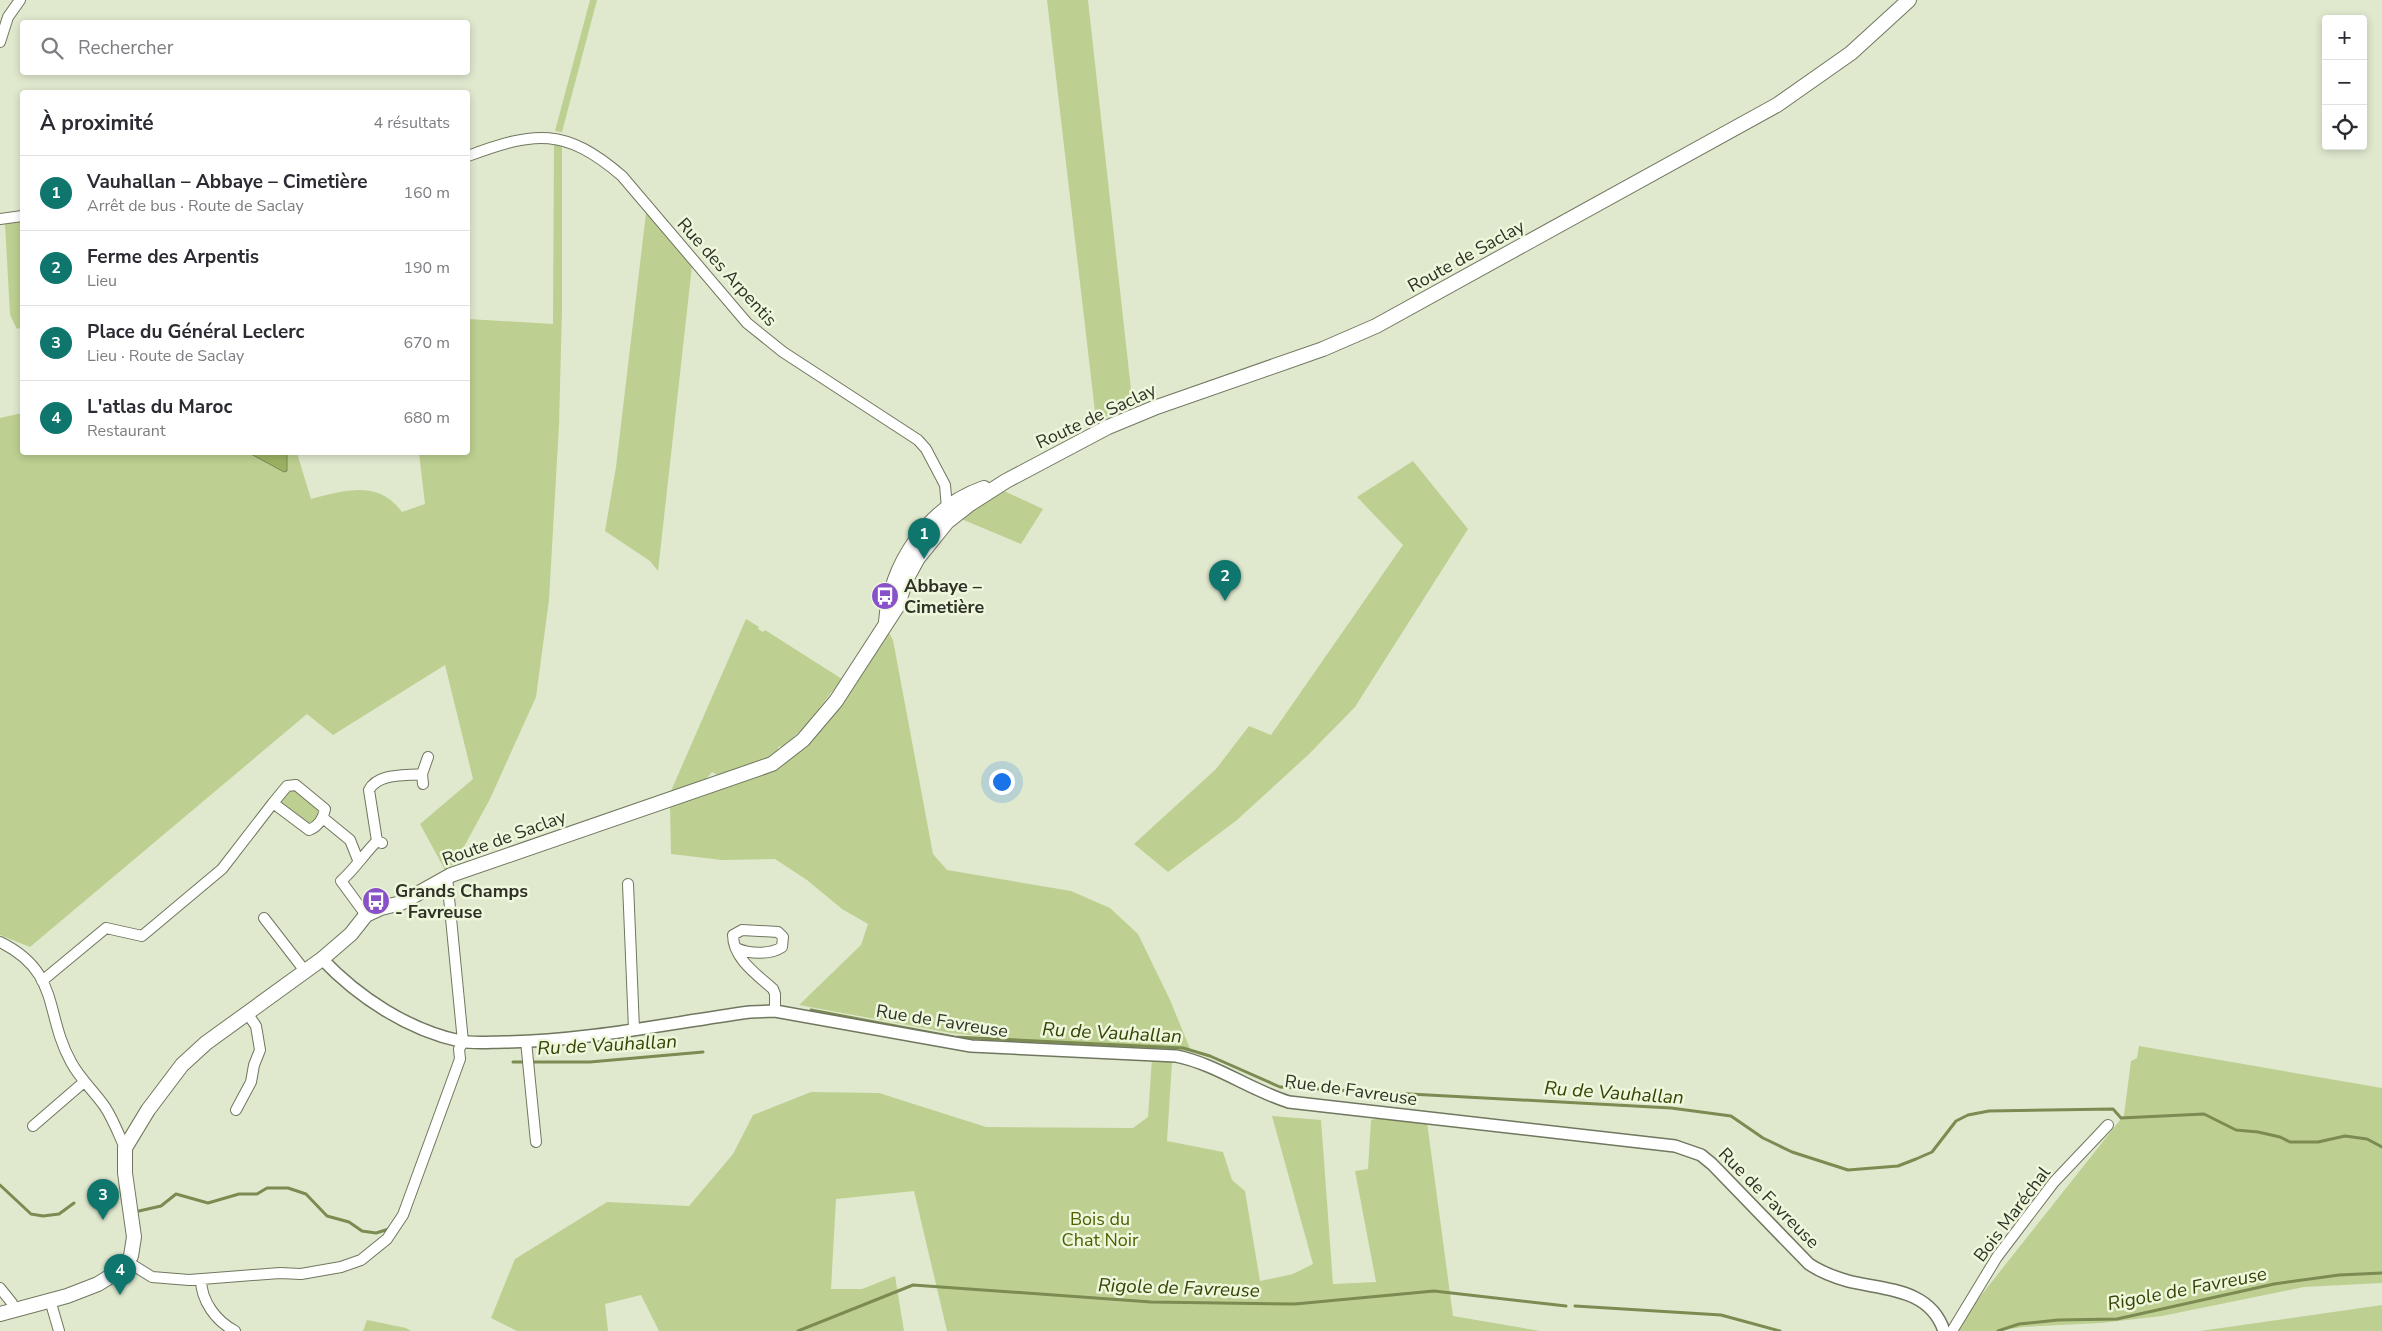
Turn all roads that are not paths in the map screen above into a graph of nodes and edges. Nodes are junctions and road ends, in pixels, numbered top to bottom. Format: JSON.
{"nodes":[{"id":1,"x":20,"y":0,"type":"edge"},
{"id":2,"x":1909,"y":0,"type":"edge"},
{"id":3,"x":0,"y":42,"type":"edge"},
{"id":4,"x":470,"y":155,"type":"edge"},
{"id":5,"x":20,"y":216,"type":"edge"},
{"id":6,"x":0,"y":219,"type":"edge"},
{"id":7,"x":1006,"y":481,"type":"junction"},
{"id":8,"x":945,"y":485,"type":"junction"},
{"id":9,"x":961,"y":498,"type":"junction"},
{"id":10,"x":947,"y":508,"type":"junction"},
{"id":11,"x":933,"y":536,"type":"junction"},
{"id":12,"x":886,"y":623,"type":"junction"},
{"id":13,"x":428,"y":757,"type":"dead end"},
{"id":14,"x":273,"y":803,"type":"junction"},
{"id":15,"x":323,"y":818,"type":"junction"},
{"id":16,"x":358,"y":860,"type":"junction"},
{"id":17,"x":447,"y":877,"type":"junction"},
{"id":18,"x":628,"y":884,"type":"dead end"},
{"id":19,"x":366,"y":915,"type":"junction"},
{"id":20,"x":264,"y":918,"type":"dead end"},
{"id":21,"x":0,"y":942,"type":"edge"},
{"id":22,"x":736,"y":948,"type":"dead end"},
{"id":23,"x":322,"y":959,"type":"junction"},
{"id":24,"x":305,"y":971,"type":"junction"},
{"id":25,"x":42,"y":981,"type":"junction"},
{"id":26,"x":776,"y":1011,"type":"junction"},
{"id":27,"x":247,"y":1013,"type":"junction"},
{"id":28,"x":634,"y":1029,"type":"junction"},
{"id":29,"x":463,"y":1042,"type":"junction"},
{"id":30,"x":526,"y":1042,"type":"junction"},
{"id":31,"x":84,"y":1082,"type":"junction"},
{"id":32,"x":236,"y":1110,"type":"dead end"},
{"id":33,"x":2108,"y":1125,"type":"dead end"},
{"id":34,"x":32,"y":1126,"type":"dead end"},
{"id":35,"x":536,"y":1142,"type":"dead end"},
{"id":36,"x":125,"y":1148,"type":"junction"},
{"id":37,"x":128,"y":1262,"type":"junction"},
{"id":38,"x":201,"y":1279,"type":"junction"},
{"id":39,"x":0,"y":1288,"type":"edge"},
{"id":40,"x":50,"y":1300,"type":"junction"},
{"id":41,"x":7,"y":1312,"type":"edge"},
{"id":42,"x":59,"y":1331,"type":"edge"},
{"id":43,"x":236,"y":1331,"type":"edge"},
{"id":44,"x":1944,"y":1331,"type":"edge"},
{"id":45,"x":1952,"y":1331,"type":"edge"}],
"edges":[{"from":1,"to":3,"type":"street"},
{"from":2,"to":7,"type":"main road","name":"Route de Saclay"},
{"from":4,"to":8,"type":"street","name":"Rue des Arpentis"},
{"from":5,"to":6,"type":"street"},
{"from":7,"to":9,"type":"main road","name":"Route de Saclay"},
{"from":7,"to":11,"type":"main road","name":"Route de Saclay"},
{"from":8,"to":9,"type":"street","name":"Rue des Arpentis"},
{"from":8,"to":10,"type":"street","name":"Rue des Arpentis"},
{"from":9,"to":10,"type":"main road","name":"Route de Saclay"},
{"from":9,"to":11,"type":"street","name":"Route de Saclay"},
{"from":10,"to":12,"type":"main road","name":"Route de Saclay"},
{"from":11,"to":12,"type":"main road","name":"Route de Saclay"},
{"from":12,"to":17,"type":"main road","name":"Route de Saclay"},
{"from":13,"to":16,"type":"street"},
{"from":14,"to":15,"type":"street"},
{"from":14,"to":15,"type":"street"},
{"from":14,"to":25,"type":"street"},
{"from":15,"to":16,"type":"street"},
{"from":16,"to":19,"type":"street"},
{"from":17,"to":19,"type":"main road","name":"Route de Saclay"},
{"from":17,"to":29,"type":"street"},
{"from":18,"to":28,"type":"street"},
{"from":19,"to":23,"type":"main road","name":"Route de Saclay"},
{"from":20,"to":24,"type":"street"},
{"from":21,"to":25,"type":"street"},
{"from":22,"to":26,"type":"street"},
{"from":23,"to":24,"type":"main road","name":"Route de Saclay"},
{"from":23,"to":29,"type":"street","name":"Rue de Favreuse"},
{"from":24,"to":27,"type":"main road","name":"Route de Saclay"},
{"from":25,"to":31,"type":"street"},
{"from":26,"to":28,"type":"street","name":"Rue de Favreuse"},
{"from":26,"to":44,"type":"street","name":"Rue de Favreuse"},
{"from":27,"to":32,"type":"street"},
{"from":27,"to":36,"type":"main road","name":"Route de Saclay"},
{"from":28,"to":30,"type":"street","name":"Rue de Favreuse"},
{"from":29,"to":30,"type":"street","name":"Rue de Favreuse"},
{"from":29,"to":38,"type":"street"},
{"from":30,"to":35,"type":"street"},
{"from":31,"to":34,"type":"street"},
{"from":31,"to":36,"type":"street"},
{"from":33,"to":45,"type":"street","name":"Bois Maréchal"},
{"from":36,"to":37,"type":"main road"},
{"from":37,"to":38,"type":"street"},
{"from":37,"to":40,"type":"main road"},
{"from":38,"to":43,"type":"street"},
{"from":39,"to":41,"type":"street"},
{"from":40,"to":41,"type":"main road"},
{"from":40,"to":42,"type":"street"}]}
